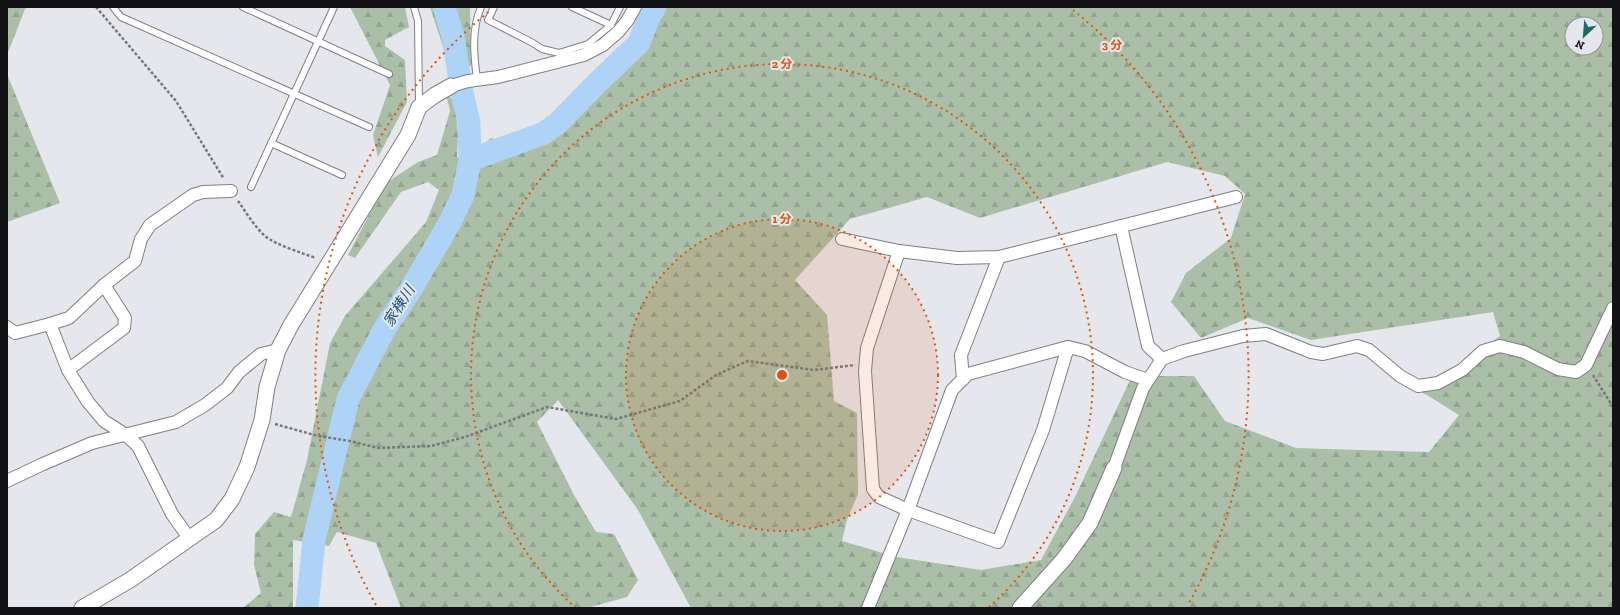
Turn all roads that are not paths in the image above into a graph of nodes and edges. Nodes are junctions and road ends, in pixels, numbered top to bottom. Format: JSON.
{"nodes":[{"id":1,"x":113,"y":7,"type":"edge"},
{"id":2,"x":243,"y":7,"type":"edge"},
{"id":3,"x":334,"y":7,"type":"edge"},
{"id":4,"x":414,"y":7,"type":"edge"},
{"id":5,"x":481,"y":7,"type":"edge"},
{"id":6,"x":494,"y":7,"type":"edge"},
{"id":7,"x":572,"y":7,"type":"edge"},
{"id":8,"x":620,"y":7,"type":"edge"},
{"id":9,"x":635,"y":7,"type":"edge"},
{"id":10,"x":611,"y":25,"type":"junction"},
{"id":11,"x":318,"y":41,"type":"junction"},
{"id":12,"x":389,"y":74,"type":"dead end"},
{"id":13,"x":472,"y":80,"type":"junction"},
{"id":14,"x":451,"y":86,"type":"joint"},
{"id":15,"x":294,"y":93,"type":"junction"},
{"id":16,"x":419,"y":107,"type":"junction"},
{"id":17,"x":369,"y":127,"type":"dead end"},
{"id":18,"x":271,"y":144,"type":"junction"},
{"id":19,"x":342,"y":175,"type":"dead end"},
{"id":20,"x":252,"y":187,"type":"dead end"},
{"id":21,"x":231,"y":191,"type":"road end"},
{"id":22,"x":1236,"y":197,"type":"dead end"},
{"id":23,"x":1121,"y":226,"type":"junction"},
{"id":24,"x":842,"y":239,"type":"dead end"},
{"id":25,"x":899,"y":251,"type":"junction"},
{"id":26,"x":999,"y":257,"type":"junction"},
{"id":27,"x":104,"y":285,"type":"junction"},
{"id":28,"x":1613,"y":308,"type":"edge"},
{"id":29,"x":50,"y":324,"type":"junction"},
{"id":30,"x":7,"y":327,"type":"edge"},
{"id":31,"x":1068,"y":347,"type":"junction"},
{"id":32,"x":278,"y":350,"type":"junction"},
{"id":33,"x":1162,"y":359,"type":"junction"},
{"id":34,"x":68,"y":370,"type":"junction"},
{"id":35,"x":963,"y":379,"type":"junction"},
{"id":36,"x":1148,"y":380,"type":"junction"},
{"id":37,"x":126,"y":435,"type":"junction"},
{"id":38,"x":1114,"y":468,"type":"joint"},
{"id":39,"x":7,"y":481,"type":"edge"},
{"id":40,"x":908,"y":510,"type":"junction"},
{"id":41,"x":189,"y":538,"type":"junction"},
{"id":42,"x":82,"y":608,"type":"edge"},
{"id":43,"x":868,"y":608,"type":"edge"},
{"id":44,"x":1020,"y":608,"type":"edge"}],
"edges":[{"from":1,"to":15,"type":"lane"},
{"from":2,"to":11,"type":"lane"},
{"from":3,"to":11,"type":"lane"},
{"from":4,"to":16,"type":"lane"},
{"from":5,"to":13,"type":"lane"},
{"from":6,"to":10,"type":"lane"},
{"from":7,"to":10,"type":"lane"},
{"from":8,"to":10,"type":"lane"},
{"from":9,"to":13,"type":"street"},
{"from":11,"to":12,"type":"lane"},
{"from":11,"to":15,"type":"lane"},
{"from":13,"to":14,"type":"street"},
{"from":14,"to":16,"type":"street"},
{"from":15,"to":17,"type":"lane"},
{"from":15,"to":18,"type":"lane"},
{"from":16,"to":32,"type":"street"},
{"from":18,"to":19,"type":"lane"},
{"from":18,"to":20,"type":"lane"},
{"from":21,"to":27,"type":"street"},
{"from":22,"to":23,"type":"street"},
{"from":23,"to":26,"type":"street"},
{"from":23,"to":33,"type":"street"},
{"from":24,"to":25,"type":"street"},
{"from":25,"to":26,"type":"street"},
{"from":25,"to":40,"type":"street"},
{"from":26,"to":35,"type":"street"},
{"from":27,"to":29,"type":"street"},
{"from":27,"to":34,"type":"street"},
{"from":28,"to":33,"type":"street"},
{"from":29,"to":30,"type":"street"},
{"from":29,"to":34,"type":"street"},
{"from":31,"to":35,"type":"street"},
{"from":31,"to":36,"type":"street"},
{"from":31,"to":40,"type":"street"},
{"from":32,"to":37,"type":"street"},
{"from":32,"to":41,"type":"street"},
{"from":33,"to":36,"type":"street"},
{"from":34,"to":37,"type":"street"},
{"from":35,"to":40,"type":"street"},
{"from":36,"to":38,"type":"street"},
{"from":37,"to":39,"type":"street"},
{"from":37,"to":41,"type":"street"},
{"from":38,"to":44,"type":"street"},
{"from":40,"to":43,"type":"street"},
{"from":41,"to":42,"type":"street"}]}
